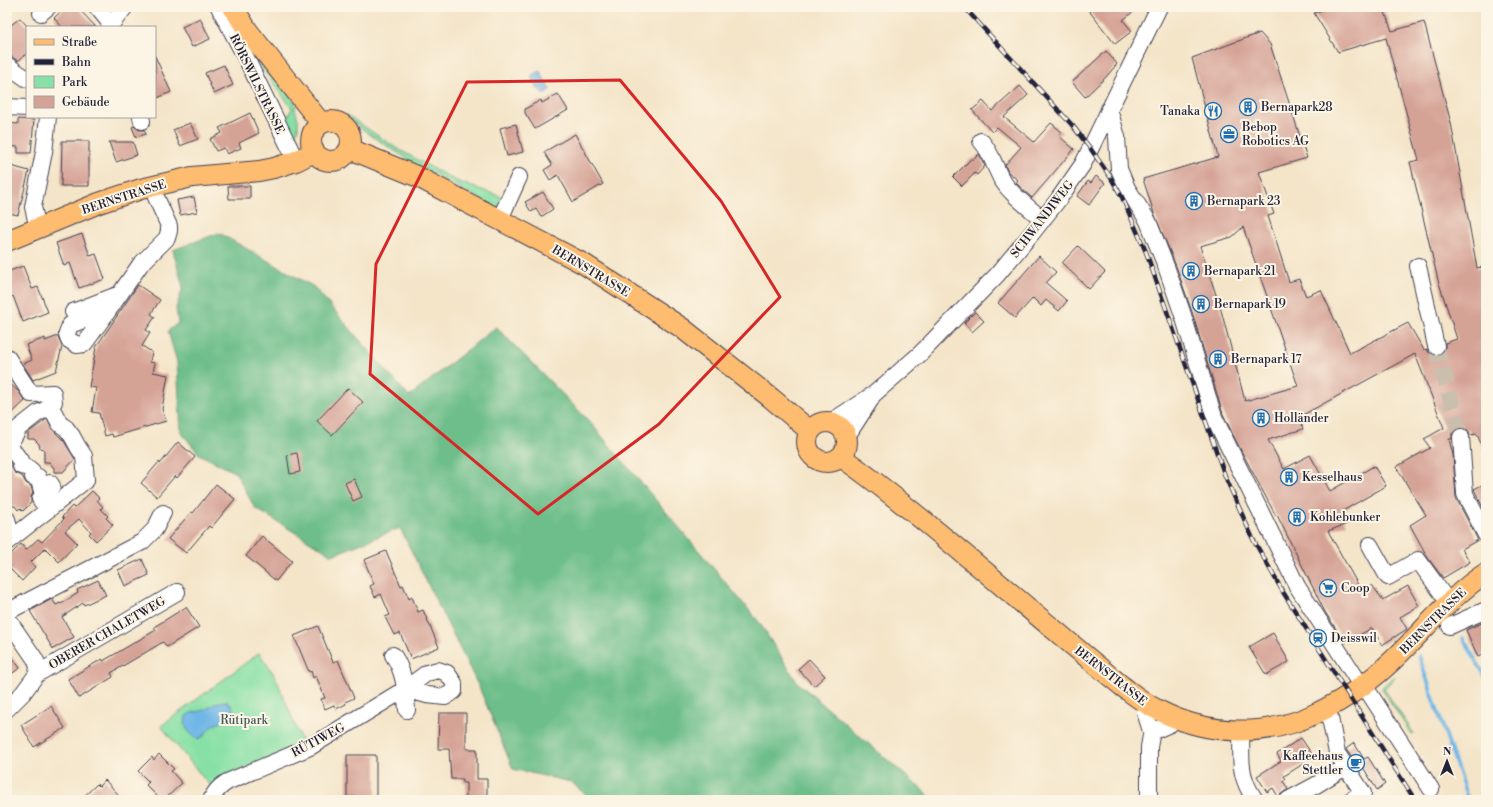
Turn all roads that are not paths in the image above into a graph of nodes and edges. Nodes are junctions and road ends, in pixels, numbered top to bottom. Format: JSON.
{"nodes":[{"id":1,"x":98,"y":7,"type":"edge"},
{"id":2,"x":125,"y":7,"type":"edge"},
{"id":3,"x":219,"y":7,"type":"edge"},
{"id":4,"x":233,"y":7,"type":"edge"},
{"id":5,"x":1159,"y":7,"type":"edge"},
{"id":6,"x":104,"y":26,"type":"edge"},
{"id":7,"x":7,"y":65,"type":"edge"},
{"id":8,"x":26,"y":78,"type":"edge"},
{"id":9,"x":7,"y":107,"type":"edge"},
{"id":10,"x":26,"y":108,"type":"edge"},
{"id":11,"x":1109,"y":109,"type":"junction"},
{"id":12,"x":48,"y":118,"type":"edge"},
{"id":13,"x":321,"y":124,"type":"junction"},
{"id":14,"x":981,"y":141,"type":"dead end"},
{"id":15,"x":350,"y":149,"type":"junction"},
{"id":16,"x":314,"y":152,"type":"junction"},
{"id":17,"x":296,"y":161,"type":"junction"},
{"id":18,"x":519,"y":177,"type":"dead end"},
{"id":19,"x":151,"y":186,"type":"junction"},
{"id":20,"x":500,"y":219,"type":"junction"},
{"id":21,"x":1043,"y":220,"type":"junction"},
{"id":22,"x":38,"y":229,"type":"junction"},
{"id":23,"x":7,"y":241,"type":"edge"},
{"id":24,"x":1418,"y":266,"type":"dead end"},
{"id":25,"x":120,"y":294,"type":"junction"},
{"id":26,"x":108,"y":311,"type":"dead end"},
{"id":27,"x":72,"y":313,"type":"dead end"},
{"id":28,"x":1436,"y":346,"type":"tunnel mouth"},
{"id":29,"x":7,"y":356,"type":"edge"},
{"id":30,"x":874,"y":394,"type":"junction"},
{"id":31,"x":51,"y":407,"type":"junction"},
{"id":32,"x":831,"y":422,"type":"junction"},
{"id":33,"x":810,"y":431,"type":"junction"},
{"id":34,"x":847,"y":436,"type":"junction"},
{"id":35,"x":1461,"y":437,"type":"tunnel mouth"},
{"id":36,"x":9,"y":448,"type":"edge"},
{"id":37,"x":840,"y":457,"type":"junction"},
{"id":38,"x":48,"y":510,"type":"junction"},
{"id":39,"x":163,"y":512,"type":"dead end"},
{"id":40,"x":7,"y":519,"type":"edge"},
{"id":41,"x":7,"y":530,"type":"edge"},
{"id":42,"x":1486,"y":534,"type":"edge"},
{"id":43,"x":7,"y":542,"type":"edge"},
{"id":44,"x":1370,"y":545,"type":"dead end"},
{"id":45,"x":1486,"y":573,"type":"edge"},
{"id":46,"x":177,"y":592,"type":"dead end"},
{"id":47,"x":1450,"y":603,"type":"junction"},
{"id":48,"x":1486,"y":610,"type":"edge"},
{"id":49,"x":7,"y":612,"type":"edge"},
{"id":50,"x":7,"y":618,"type":"edge"},
{"id":51,"x":1450,"y":626,"type":"dead end"},
{"id":52,"x":393,"y":655,"type":"dead end"},
{"id":53,"x":37,"y":674,"type":"junction"},
{"id":54,"x":1363,"y":686,"type":"junction"},
{"id":55,"x":405,"y":689,"type":"junction"},
{"id":56,"x":1147,"y":704,"type":"junction"},
{"id":57,"x":1328,"y":708,"type":"junction"},
{"id":58,"x":7,"y":709,"type":"edge"},
{"id":59,"x":407,"y":710,"type":"dead end"},
{"id":60,"x":1174,"y":718,"type":"junction"},
{"id":61,"x":1241,"y":731,"type":"junction"},
{"id":62,"x":1152,"y":734,"type":"junction"},
{"id":63,"x":1345,"y":766,"type":"junction"},
{"id":64,"x":1431,"y":789,"type":"dead end"},
{"id":65,"x":211,"y":800,"type":"edge"},
{"id":66,"x":1149,"y":800,"type":"edge"},
{"id":67,"x":1255,"y":800,"type":"edge"},
{"id":68,"x":1288,"y":800,"type":"edge"},
{"id":69,"x":1352,"y":800,"type":"edge"}],
"edges":[{"from":1,"to":6,"type":"street"},
{"from":2,"to":6,"type":"street"},
{"from":3,"to":17,"type":"street","name":"RÖRSWILSTRASSE"},
{"from":4,"to":13,"type":"main road"},
{"from":5,"to":11,"type":"street","name":"SCHWANDIWEG"},
{"from":7,"to":8,"type":"street"},
{"from":9,"to":10,"type":"street"},
{"from":11,"to":21,"type":"street","name":"SCHWANDIWEG"},
{"from":11,"to":54,"type":"street"},
{"from":12,"to":22,"type":"street"},
{"from":13,"to":15,"type":"main road"},
{"from":13,"to":16,"type":"main road"},
{"from":14,"to":21,"type":"street"},
{"from":15,"to":16,"type":"main road"},
{"from":15,"to":20,"type":"main road","name":"BERNSTRASSE"},
{"from":16,"to":17,"type":"main road","name":"BERNSTRASSE"},
{"from":17,"to":19,"type":"main road","name":"BERNSTRASSE"},
{"from":18,"to":20,"type":"street"},
{"from":19,"to":22,"type":"main road","name":"BERNSTRASSE"},
{"from":19,"to":25,"type":"street"},
{"from":20,"to":33,"type":"main road","name":"BERNSTRASSE"},
{"from":21,"to":30,"type":"street","name":"SCHWANDIWEG"},
{"from":22,"to":23,"type":"main road","name":"BERNSTRASSE"},
{"from":24,"to":28,"type":"street"},
{"from":25,"to":26,"type":"street"},
{"from":25,"to":27,"type":"street"},
{"from":29,"to":31,"type":"street"},
{"from":30,"to":32,"type":"street","name":"SCHWANDIWEG"},
{"from":30,"to":34,"type":"street","name":"SCHWANDIWEG"},
{"from":31,"to":36,"type":"street"},
{"from":31,"to":38,"type":"street"},
{"from":32,"to":33,"type":"main road"},
{"from":32,"to":34,"type":"main road"},
{"from":33,"to":37,"type":"main road"},
{"from":34,"to":37,"type":"main road"},
{"from":35,"to":42,"type":"street"},
{"from":36,"to":38,"type":"street"},
{"from":37,"to":56,"type":"main road","name":"BERNSTRASSE"},
{"from":38,"to":43,"type":"street"},
{"from":39,"to":49,"type":"street"},
{"from":40,"to":41,"type":"street"},
{"from":44,"to":47,"type":"street"},
{"from":45,"to":47,"type":"main road","name":"BERNSTRASSE"},
{"from":46,"to":53,"type":"street","name":"OBERER CHALETWEG"},
{"from":47,"to":54,"type":"main road","name":"BERNSTRASSE"},
{"from":48,"to":51,"type":"street"},
{"from":50,"to":53,"type":"street","name":"OBERER CHALETWEG"},
{"from":52,"to":55,"type":"street"},
{"from":53,"to":58,"type":"street","name":"OBERER CHALETWEG"},
{"from":54,"to":57,"type":"main road","name":"BERNSTRASSE"},
{"from":54,"to":64,"type":"street"},
{"from":55,"to":59,"type":"street"},
{"from":55,"to":65,"type":"street","name":"RÜTIWEG"},
{"from":56,"to":60,"type":"main road","name":"BERNSTRASSE"},
{"from":56,"to":62,"type":"street"},
{"from":57,"to":61,"type":"main road","name":"BERNSTRASSE"},
{"from":57,"to":63,"type":"street"},
{"from":60,"to":61,"type":"main road","name":"BERNSTRASSE"},
{"from":60,"to":62,"type":"street"},
{"from":61,"to":67,"type":"street"},
{"from":62,"to":66,"type":"street"},
{"from":63,"to":68,"type":"street"},
{"from":63,"to":69,"type":"street"}]}
